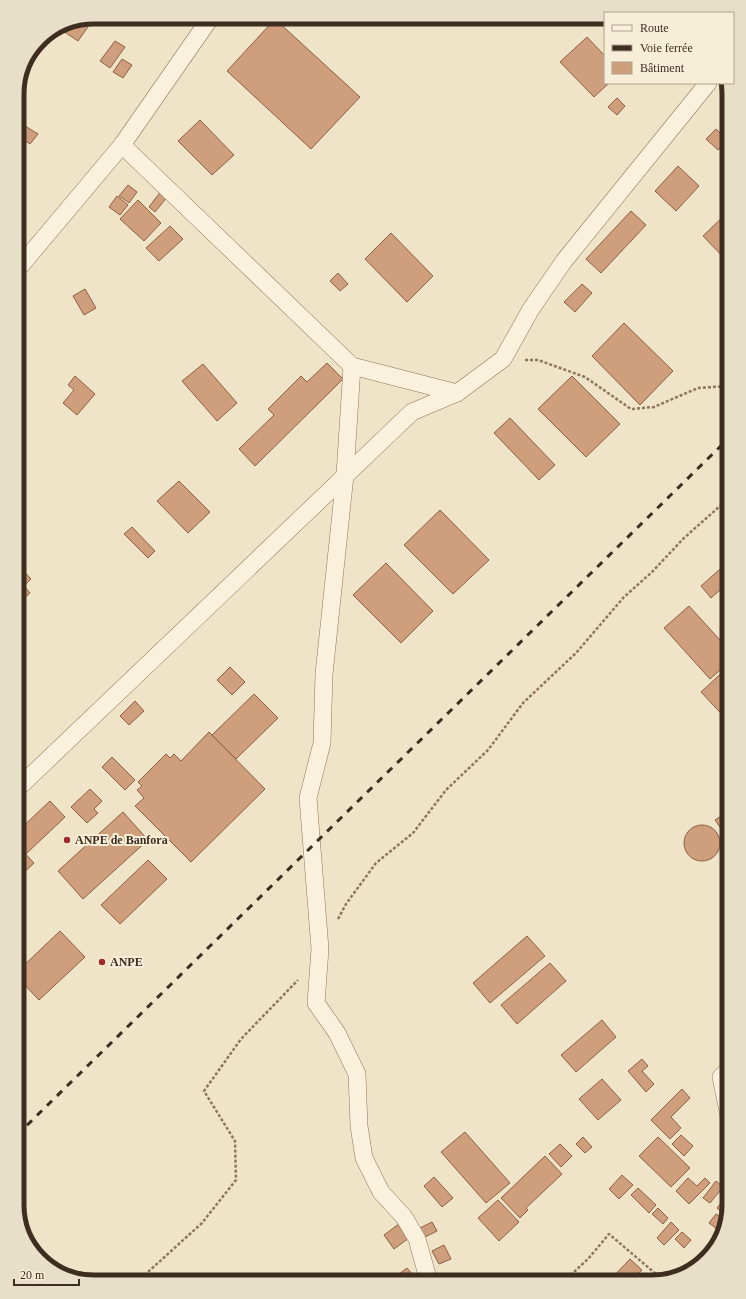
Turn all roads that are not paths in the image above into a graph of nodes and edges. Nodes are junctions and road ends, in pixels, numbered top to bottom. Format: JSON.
{"nodes":[{"id":1,"x":206,"y":24,"type":"edge"},
{"id":2,"x":707,"y":84,"type":"edge"},
{"id":3,"x":122,"y":145,"type":"junction"},
{"id":4,"x":24,"y":262,"type":"edge"},
{"id":5,"x":352,"y":366,"type":"junction"},
{"id":6,"x":457,"y":393,"type":"junction"},
{"id":7,"x":345,"y":475,"type":"junction"},
{"id":8,"x":24,"y":782,"type":"edge"},
{"id":9,"x":427,"y":1275,"type":"edge"}],
"edges":[{"from":1,"to":3,"type":"street"},
{"from":2,"to":6,"type":"street"},
{"from":3,"to":4,"type":"street"},
{"from":3,"to":5,"type":"street"},
{"from":5,"to":6,"type":"street"},
{"from":5,"to":7,"type":"street"},
{"from":6,"to":7,"type":"street"},
{"from":7,"to":8,"type":"street"},
{"from":7,"to":9,"type":"street"}]}
